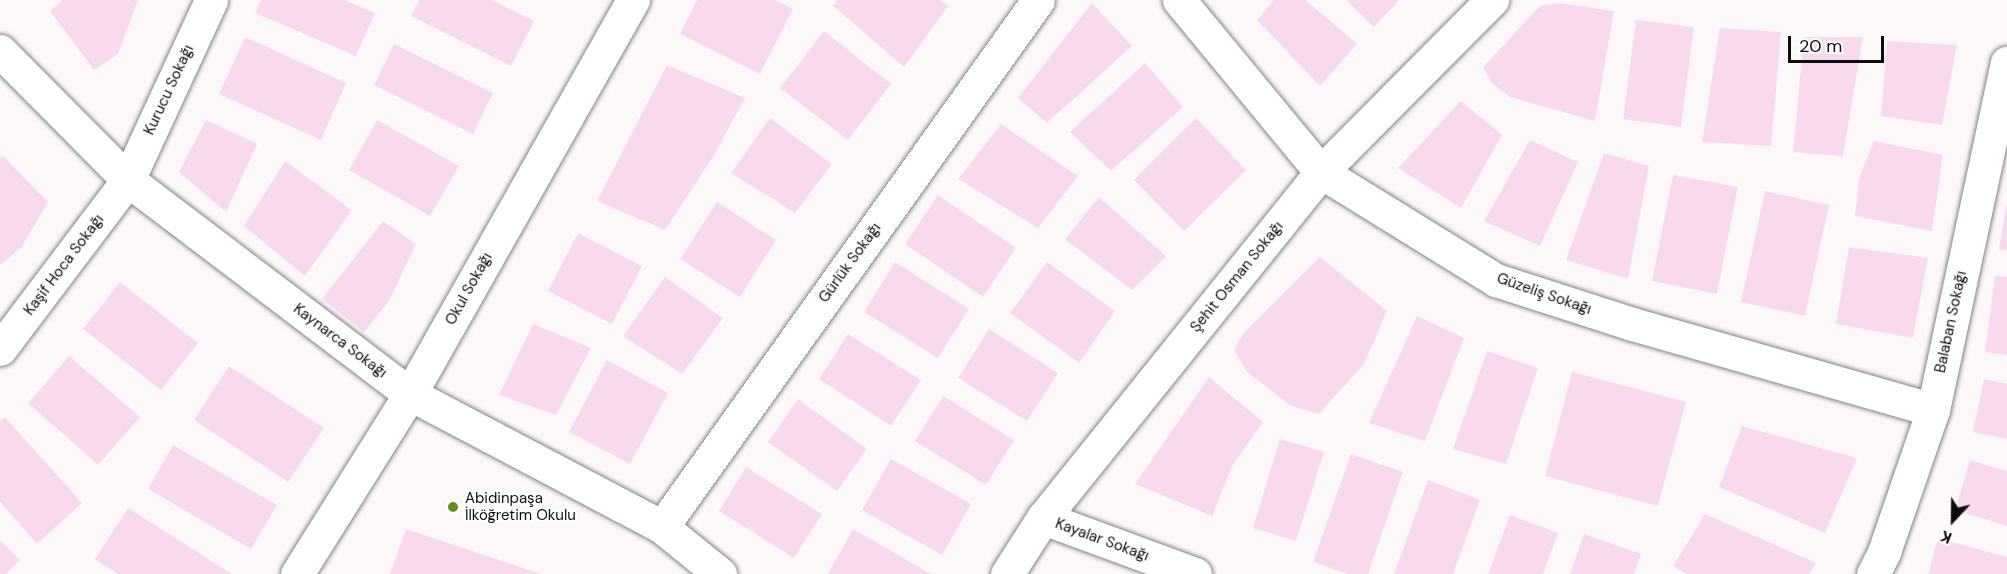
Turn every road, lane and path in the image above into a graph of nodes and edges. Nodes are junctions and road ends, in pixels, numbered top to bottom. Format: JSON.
{"nodes":[{"id":1,"x":211,"y":0,"type":"edge"},
{"id":2,"x":633,"y":0,"type":"edge"},
{"id":3,"x":1038,"y":0,"type":"edge"},
{"id":4,"x":1179,"y":0,"type":"edge"},
{"id":5,"x":1492,"y":0,"type":"edge"},
{"id":6,"x":0,"y":51,"type":"edge"},
{"id":7,"x":2007,"y":63,"type":"edge"},
{"id":8,"x":1322,"y":172,"type":"junction"},
{"id":9,"x":128,"y":180,"type":"junction"},
{"id":10,"x":0,"y":349,"type":"edge"},
{"id":11,"x":410,"y":394,"type":"junction"},
{"id":12,"x":1932,"y":410,"type":"junction"},
{"id":13,"x":1043,"y":518,"type":"junction"},
{"id":14,"x":662,"y":527,"type":"junction"},
{"id":15,"x":297,"y":574,"type":"edge"},
{"id":16,"x":720,"y":574,"type":"edge"},
{"id":17,"x":1007,"y":574,"type":"edge"},
{"id":18,"x":1195,"y":574,"type":"edge"},
{"id":19,"x":1873,"y":574,"type":"edge"}],
"edges":[{"from":1,"to":9,"type":"street","name":"Kurucu Sokağı"},
{"from":2,"to":11,"type":"street","name":"Okul Sokağı"},
{"from":3,"to":14,"type":"street","name":"Gürlük Sokağı"},
{"from":4,"to":8,"type":"street","name":"Güzeliş Sokağı"},
{"from":5,"to":8,"type":"street","name":"Şehit Osman Sokağı"},
{"from":6,"to":9,"type":"street","name":"Kaynarca Sokağı"},
{"from":7,"to":12,"type":"street","name":"Balaban Sokağı"},
{"from":8,"to":12,"type":"street","name":"Güzeliş Sokağı"},
{"from":8,"to":13,"type":"street","name":"Şehit Osman Sokağı"},
{"from":9,"to":10,"type":"street","name":"Kaşif Hoca Sokağı"},
{"from":9,"to":11,"type":"street","name":"Kaynarca Sokağı"},
{"from":11,"to":14,"type":"street","name":"Kaynarca Sokağı"},
{"from":11,"to":15,"type":"street","name":"Okul Sokağı"},
{"from":12,"to":19,"type":"street","name":"Balaban Sokağı"},
{"from":13,"to":17,"type":"street","name":"Şehit Osman Sokağı"},
{"from":13,"to":18,"type":"street","name":"Kayalar Sokağı"},
{"from":14,"to":16,"type":"street","name":"Kaynarca Sokağı"}]}
